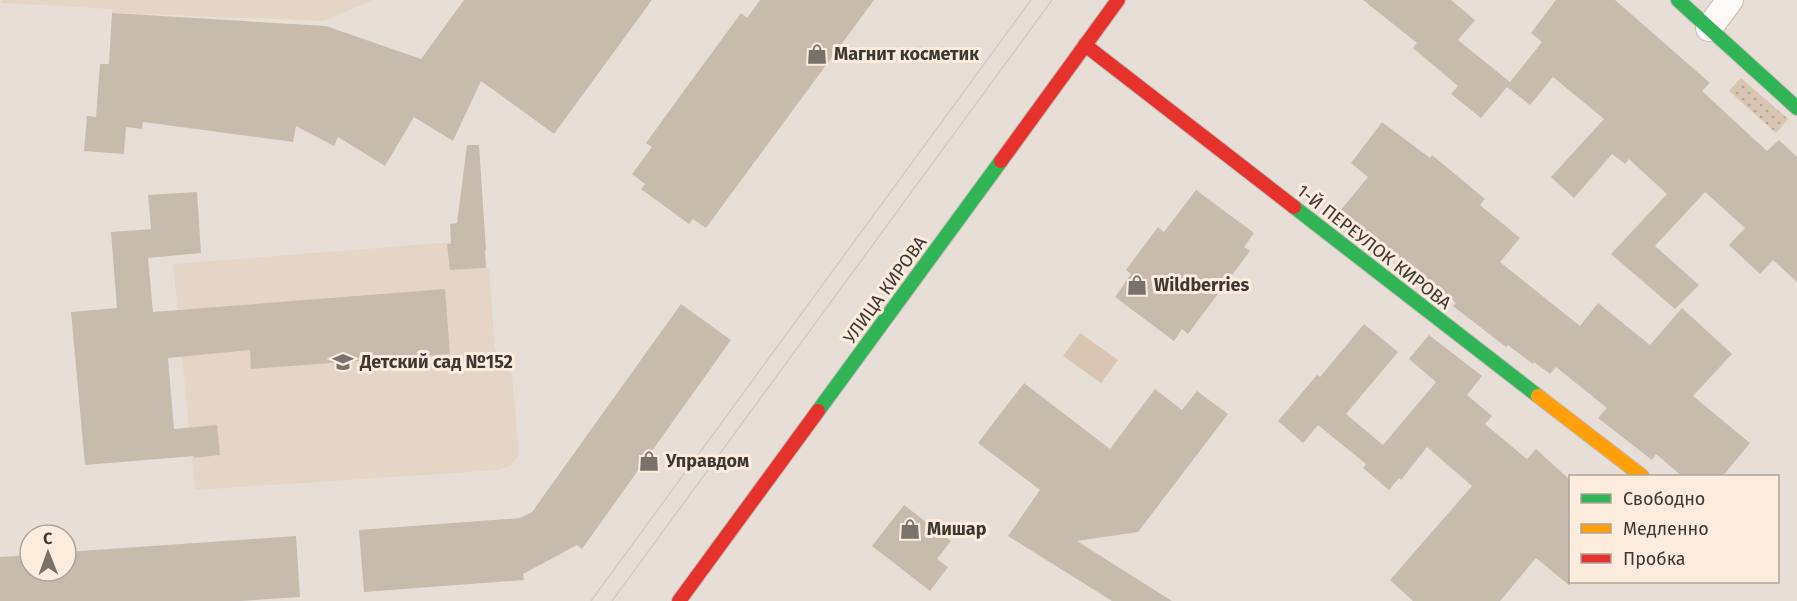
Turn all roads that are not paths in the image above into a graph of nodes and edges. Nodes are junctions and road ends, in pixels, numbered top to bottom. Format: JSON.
{"nodes":[{"id":1,"x":1118,"y":0,"type":"edge"},
{"id":2,"x":1678,"y":0,"type":"edge"},
{"id":3,"x":1730,"y":0,"type":"edge"},
{"id":4,"x":1709,"y":28,"type":"junction"},
{"id":5,"x":1085,"y":45,"type":"junction"},
{"id":6,"x":1797,"y":108,"type":"edge"},
{"id":7,"x":1639,"y":475,"type":"edge"},
{"id":8,"x":680,"y":601,"type":"edge"}],
"edges":[{"from":1,"to":5,"type":"street","name":"УЛИЦА КИРОВА"},
{"from":2,"to":4,"type":"street"},
{"from":3,"to":4,"type":"street"},
{"from":4,"to":6,"type":"street"},
{"from":5,"to":7,"type":"street","name":"1-Й ПЕРЕУЛОК КИРОВА"},
{"from":5,"to":8,"type":"street","name":"УЛИЦА КИРОВА"}]}
